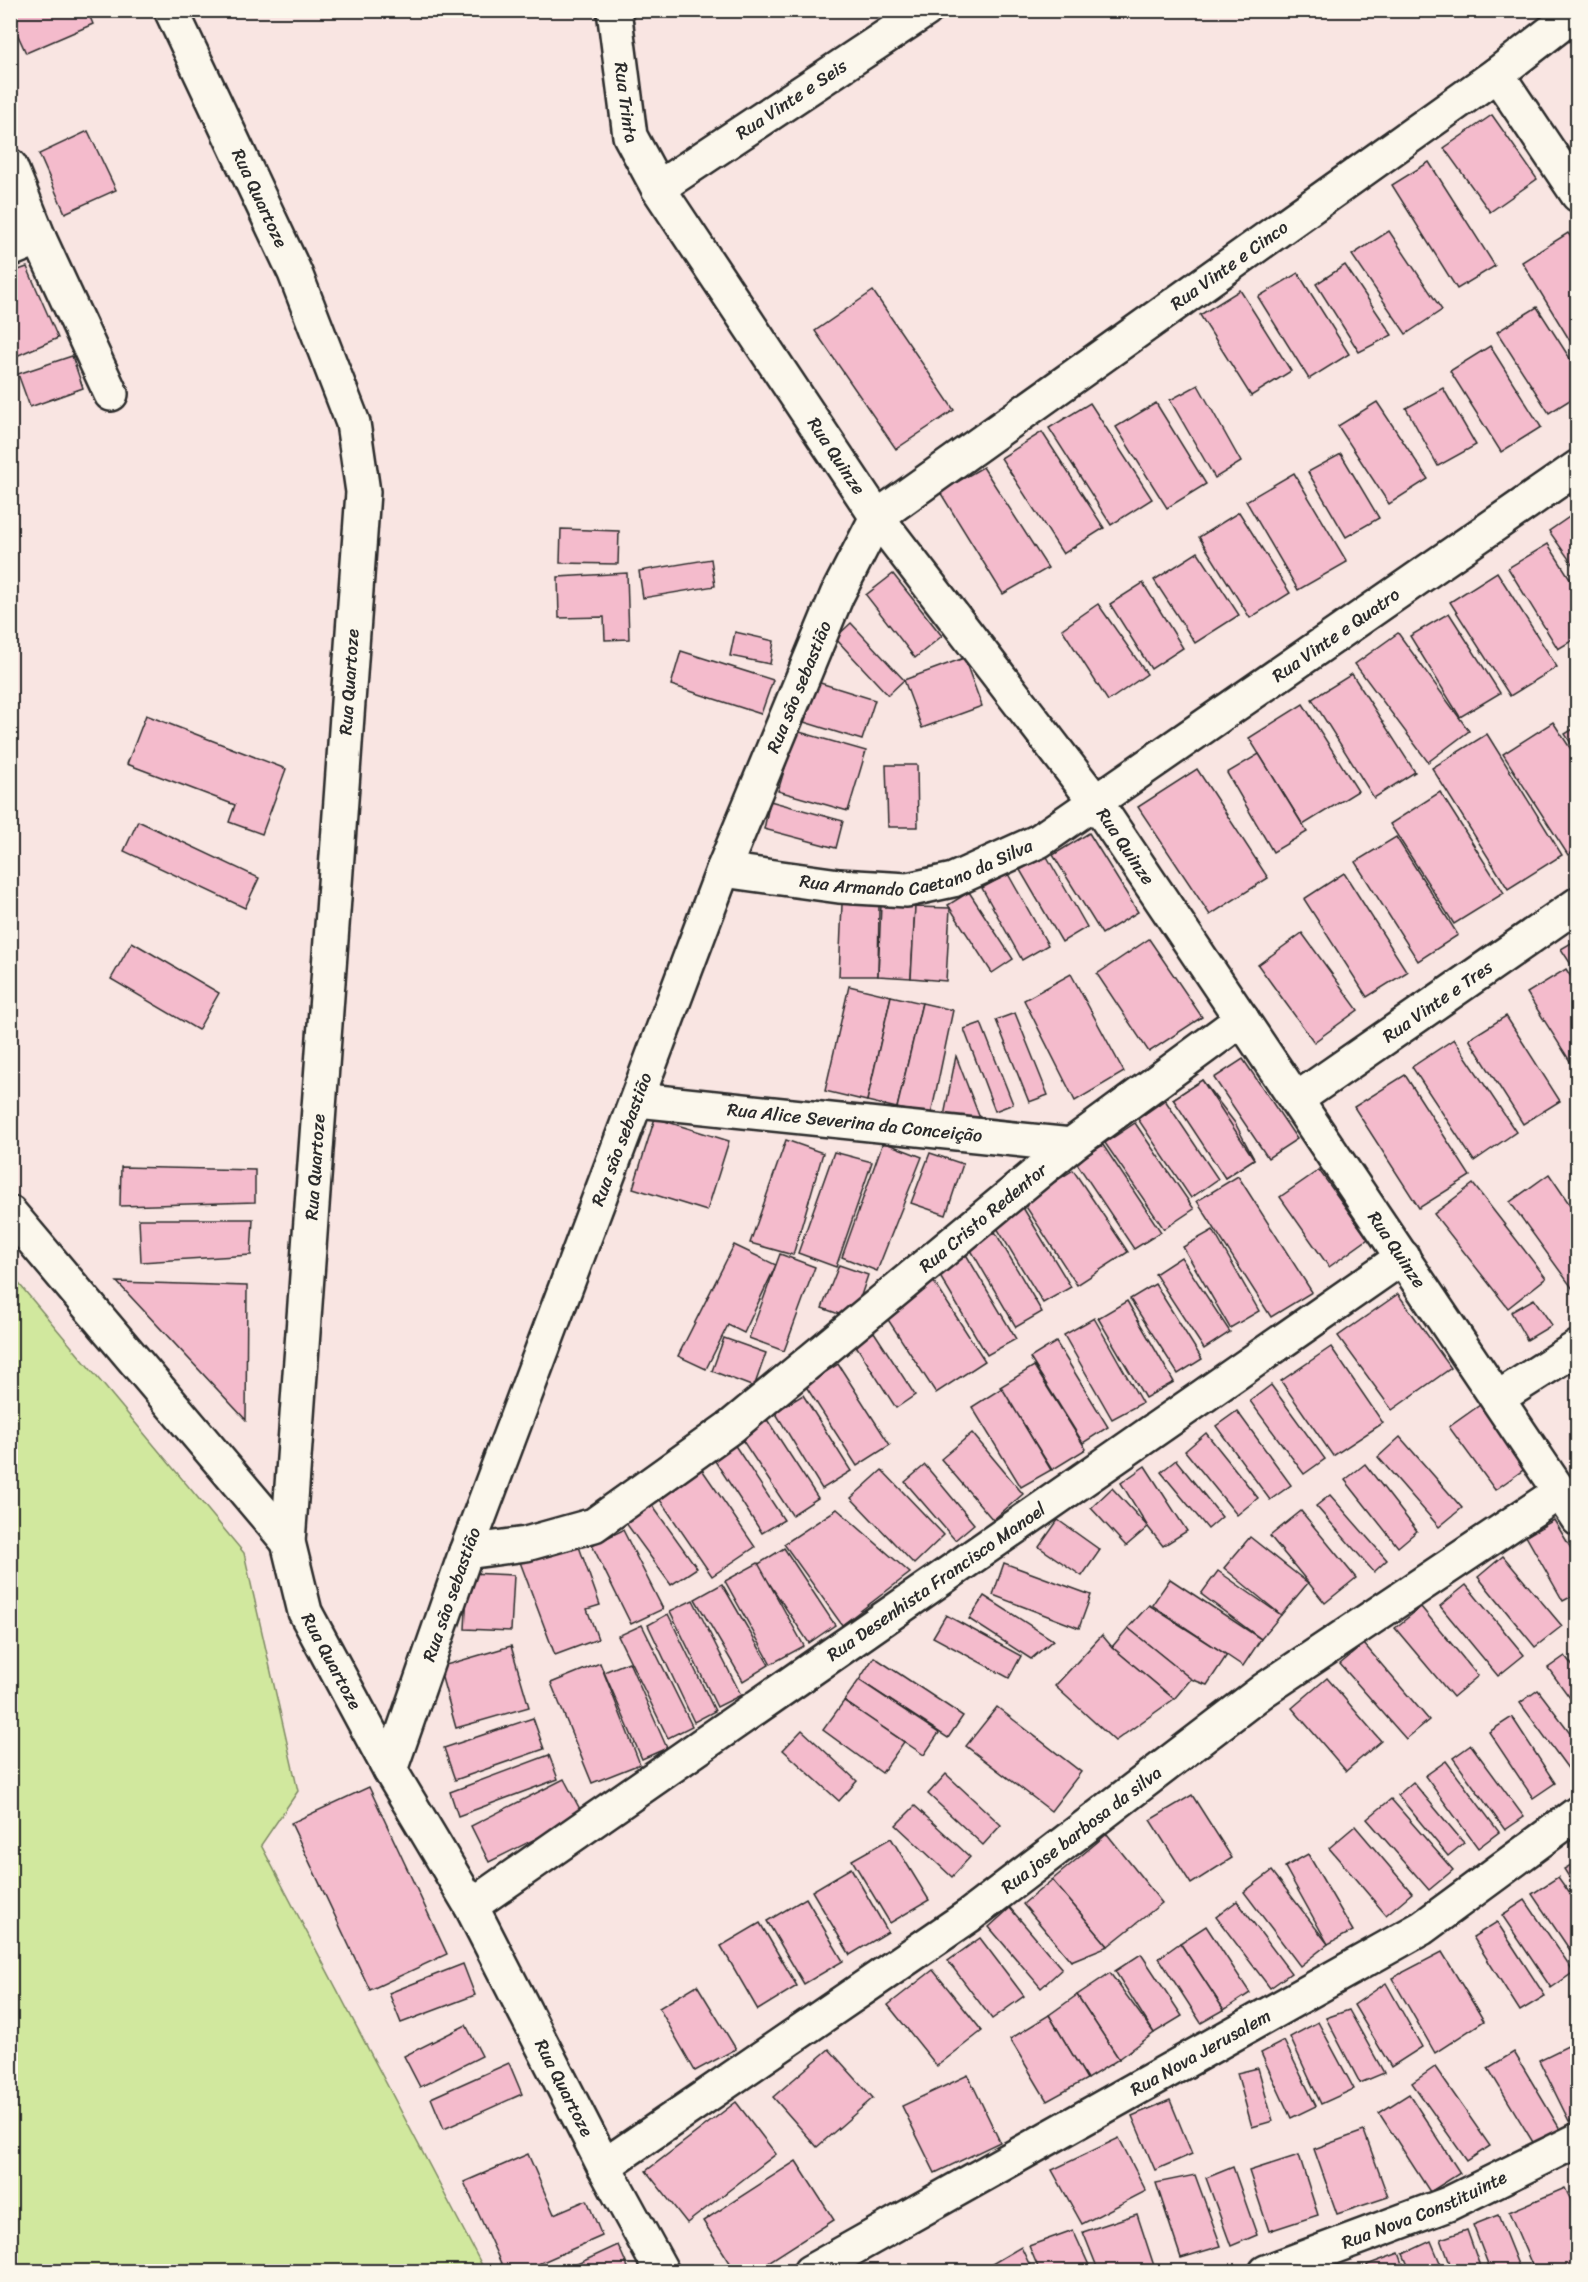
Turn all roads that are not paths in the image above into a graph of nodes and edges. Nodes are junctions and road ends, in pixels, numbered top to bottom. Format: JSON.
{"nodes":[{"id":1,"x":171,"y":10,"type":"edge"},
{"id":2,"x":614,"y":10,"type":"edge"},
{"id":3,"x":926,"y":10,"type":"edge"},
{"id":4,"x":1578,"y":11,"type":"edge"},
{"id":5,"x":1497,"y":74,"type":"junction"},
{"id":6,"x":10,"y":166,"type":"edge"},
{"id":7,"x":658,"y":188,"type":"junction"},
{"id":8,"x":1578,"y":195,"type":"edge"},
{"id":9,"x":25,"y":244,"type":"edge"},
{"id":10,"x":111,"y":394,"type":"dead end"},
{"id":11,"x":1578,"y":467,"type":"edge"},
{"id":12,"x":877,"y":517,"type":"junction"},
{"id":13,"x":1095,"y":801,"type":"junction"},
{"id":14,"x":723,"y":870,"type":"junction"},
{"id":15,"x":1578,"y":904,"type":"edge"},
{"id":16,"x":1242,"y":1019,"type":"junction"},
{"id":17,"x":1297,"y":1099,"type":"junction"},
{"id":18,"x":638,"y":1100,"type":"junction"},
{"id":19,"x":1071,"y":1145,"type":"junction"},
{"id":20,"x":10,"y":1212,"type":"edge"},
{"id":21,"x":1403,"y":1257,"type":"junction"},
{"id":22,"x":1578,"y":1347,"type":"edge"},
{"id":23,"x":1498,"y":1398,"type":"junction"},
{"id":24,"x":1558,"y":1493,"type":"junction"},
{"id":25,"x":1578,"y":1519,"type":"edge"},
{"id":26,"x":288,"y":1542,"type":"junction"},
{"id":27,"x":466,"y":1552,"type":"junction"},
{"id":28,"x":390,"y":1770,"type":"junction"},
{"id":29,"x":1578,"y":1813,"type":"edge"},
{"id":30,"x":471,"y":1906,"type":"junction"},
{"id":31,"x":1578,"y":2140,"type":"edge"},
{"id":32,"x":604,"y":2166,"type":"junction"},
{"id":33,"x":662,"y":2271,"type":"edge"},
{"id":34,"x":810,"y":2271,"type":"edge"},
{"id":35,"x":1266,"y":2271,"type":"edge"}],
"edges":[{"from":1,"to":26,"type":"street","name":"Rua Quartoze"},
{"from":2,"to":7,"type":"street","name":"Rua Trinta"},
{"from":3,"to":7,"type":"street","name":"Rua Vinte e Seis"},
{"from":4,"to":5,"type":"street","name":"Rua Vinte e Cinco"},
{"from":5,"to":8,"type":"street"},
{"from":5,"to":12,"type":"street","name":"Rua Vinte e Cinco"},
{"from":6,"to":9,"type":"street"},
{"from":7,"to":12,"type":"street","name":"Rua Quinze"},
{"from":9,"to":10,"type":"street"},
{"from":11,"to":13,"type":"street","name":"Rua Vinte e Quatro"},
{"from":12,"to":13,"type":"street","name":"Rua Quinze"},
{"from":12,"to":14,"type":"street","name":"Rua são sebastião"},
{"from":13,"to":14,"type":"street","name":"Rua Armando Caetano da Silva"},
{"from":13,"to":16,"type":"street","name":"Rua Quinze"},
{"from":14,"to":18,"type":"street","name":"Rua são sebastião"},
{"from":15,"to":17,"type":"street","name":"Rua Vinte e Tres"},
{"from":16,"to":17,"type":"street","name":"Rua Quinze"},
{"from":16,"to":19,"type":"street","name":"Rua Cristo Redentor"},
{"from":17,"to":21,"type":"street","name":"Rua Quinze"},
{"from":18,"to":19,"type":"street","name":"Rua Alice Severina da Conceição"},
{"from":18,"to":27,"type":"street","name":"Rua são sebastião"},
{"from":19,"to":27,"type":"street","name":"Rua Cristo Redentor"},
{"from":20,"to":26,"type":"street"},
{"from":21,"to":23,"type":"street","name":"Rua Quinze"},
{"from":21,"to":30,"type":"street","name":"Rua Desenhista Francisco Manoel"},
{"from":22,"to":23,"type":"street"},
{"from":23,"to":24,"type":"street","name":"Rua Quinze"},
{"from":24,"to":25,"type":"street","name":"Rua Quinze"},
{"from":24,"to":32,"type":"street","name":"Rua jose barbosa da silva"},
{"from":26,"to":28,"type":"street","name":"Rua Quartoze"},
{"from":27,"to":28,"type":"street","name":"Rua são sebastião"},
{"from":28,"to":30,"type":"street","name":"Rua Quartoze"},
{"from":29,"to":34,"type":"street","name":"Rua Nova Jerusalem"},
{"from":30,"to":32,"type":"street","name":"Rua Quartoze"},
{"from":31,"to":35,"type":"street","name":"Rua Nova Constituinte"},
{"from":32,"to":33,"type":"street","name":"Rua Quartoze"}]}
